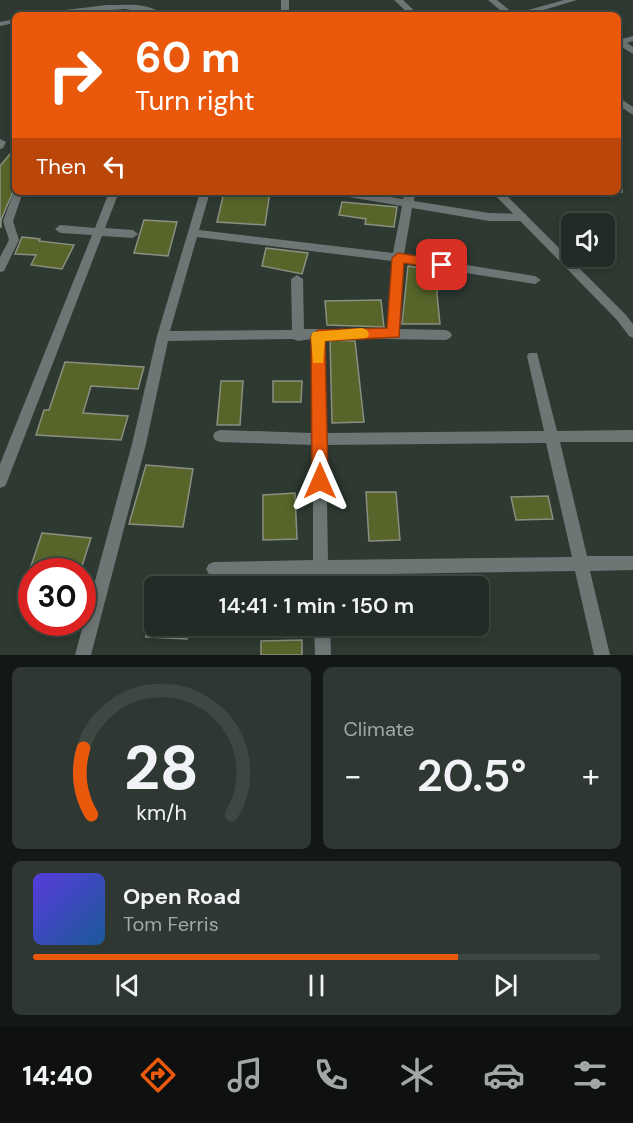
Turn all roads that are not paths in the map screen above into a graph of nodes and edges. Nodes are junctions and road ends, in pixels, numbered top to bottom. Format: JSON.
{"nodes":[{"id":1,"x":398,"y":0,"type":"edge"},
{"id":2,"x":492,"y":0,"type":"edge"},
{"id":3,"x":573,"y":0,"type":"edge"},
{"id":4,"x":63,"y":12,"type":"edge"},
{"id":5,"x":157,"y":12,"type":"edge"},
{"id":6,"x":412,"y":12,"type":"edge"},
{"id":7,"x":507,"y":12,"type":"edge"},
{"id":8,"x":529,"y":12,"type":"edge"},
{"id":9,"x":621,"y":102,"type":"edge"},
{"id":10,"x":633,"y":112,"type":"edge"},
{"id":11,"x":17,"y":195,"type":"edge"},
{"id":12,"x":113,"y":195,"type":"edge"},
{"id":13,"x":204,"y":195,"type":"edge"},
{"id":14,"x":373,"y":195,"type":"edge"},
{"id":15,"x":500,"y":195,"type":"edge"},
{"id":16,"x":409,"y":198,"type":"edge"},
{"id":17,"x":522,"y":217,"type":"junction"},
{"id":18,"x":60,"y":229,"type":"dead end"},
{"id":19,"x":98,"y":232,"type":"junction"},
{"id":20,"x":194,"y":233,"type":"junction"},
{"id":21,"x":133,"y":234,"type":"dead end"},
{"id":22,"x":398,"y":258,"type":"junction"},
{"id":23,"x":0,"y":268,"type":"edge"},
{"id":24,"x":297,"y":279,"type":"dead end"},
{"id":25,"x":535,"y":280,"type":"dead end"},
{"id":26,"x":627,"y":318,"type":"edge"},
{"id":27,"x":394,"y":333,"type":"junction"},
{"id":28,"x":633,"y":333,"type":"edge"},
{"id":29,"x":446,"y":335,"type":"dead end"},
{"id":30,"x":163,"y":336,"type":"junction"},
{"id":31,"x":298,"y":336,"type":"junction"},
{"id":32,"x":318,"y":336,"type":"junction"},
{"id":33,"x":533,"y":356,"type":"dead end"},
{"id":34,"x":220,"y":436,"type":"dead end"},
{"id":35,"x":633,"y":436,"type":"edge"},
{"id":36,"x":551,"y":437,"type":"junction"},
{"id":37,"x":320,"y":438,"type":"junction"},
{"id":38,"x":0,"y":482,"type":"edge"},
{"id":39,"x":579,"y":562,"type":"junction"},
{"id":40,"x":633,"y":562,"type":"edge"},
{"id":41,"x":320,"y":567,"type":"junction"},
{"id":42,"x":214,"y":569,"type":"dead end"},
{"id":43,"x":320,"y":576,"type":"edge"},
{"id":44,"x":322,"y":636,"type":"edge"},
{"id":45,"x":83,"y":655,"type":"edge"},
{"id":46,"x":322,"y":655,"type":"edge"},
{"id":47,"x":602,"y":655,"type":"edge"}],
"edges":[{"from":1,"to":6,"type":"street"},
{"from":2,"to":7,"type":"street"},
{"from":3,"to":8,"type":"street"},
{"from":4,"to":5,"type":"street"},
{"from":9,"to":10,"type":"street"},
{"from":11,"to":23,"type":"street"},
{"from":12,"to":19,"type":"street"},
{"from":13,"to":20,"type":"street"},
{"from":14,"to":16,"type":"street"},
{"from":15,"to":17,"type":"street"},
{"from":16,"to":17,"type":"street"},
{"from":16,"to":22,"type":"street"},
{"from":17,"to":26,"type":"street"},
{"from":18,"to":19,"type":"street"},
{"from":19,"to":21,"type":"street"},
{"from":19,"to":38,"type":"street"},
{"from":20,"to":22,"type":"street"},
{"from":20,"to":30,"type":"street"},
{"from":22,"to":25,"type":"street"},
{"from":22,"to":27,"type":"street"},
{"from":24,"to":31,"type":"street"},
{"from":26,"to":28,"type":"street"},
{"from":27,"to":29,"type":"street"},
{"from":27,"to":32,"type":"street"},
{"from":30,"to":31,"type":"street"},
{"from":30,"to":45,"type":"street"},
{"from":31,"to":32,"type":"street"},
{"from":32,"to":37,"type":"street"},
{"from":33,"to":36,"type":"street"},
{"from":34,"to":37,"type":"street"},
{"from":35,"to":36,"type":"street"},
{"from":36,"to":37,"type":"street"},
{"from":36,"to":39,"type":"street"},
{"from":37,"to":41,"type":"street"},
{"from":39,"to":40,"type":"street"},
{"from":39,"to":41,"type":"street"},
{"from":39,"to":47,"type":"street"},
{"from":41,"to":42,"type":"street"},
{"from":41,"to":43,"type":"street"},
{"from":44,"to":46,"type":"street"}]}
